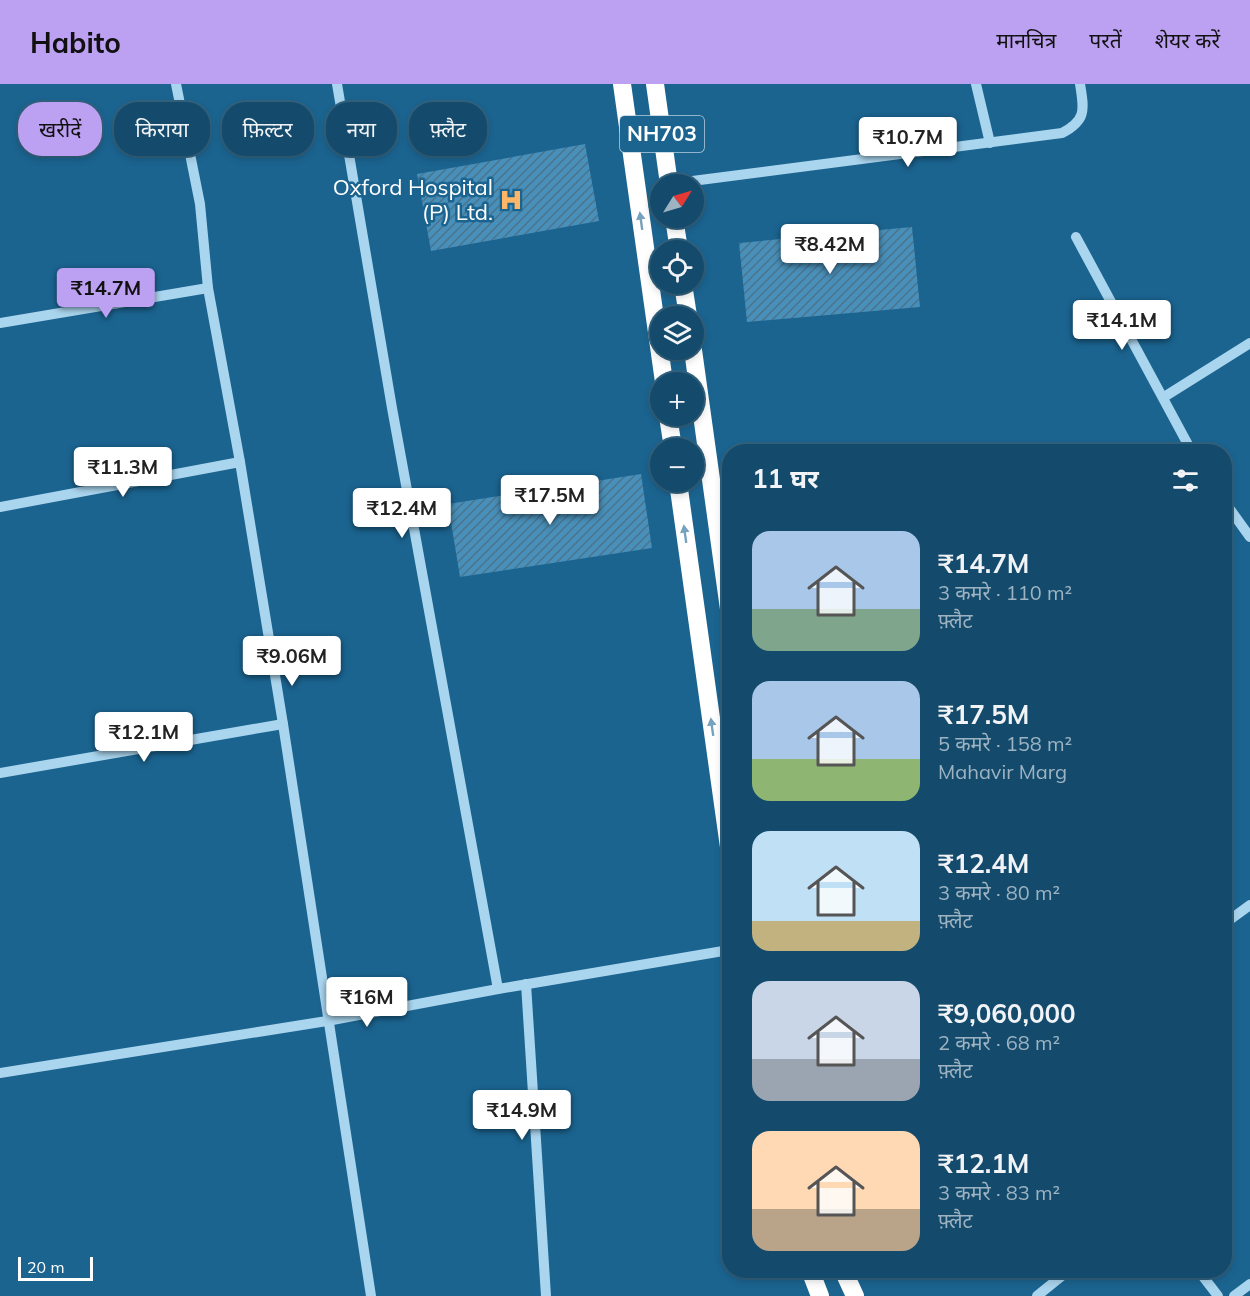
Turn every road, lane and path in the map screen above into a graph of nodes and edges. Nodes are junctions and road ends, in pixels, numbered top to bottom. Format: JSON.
{"nodes":[{"id":1,"x":176,"y":84,"type":"edge"},
{"id":2,"x":337,"y":84,"type":"edge"},
{"id":3,"x":622,"y":84,"type":"edge"},
{"id":4,"x":655,"y":84,"type":"edge"},
{"id":5,"x":976,"y":84,"type":"edge"},
{"id":6,"x":1080,"y":84,"type":"edge"},
{"id":7,"x":990,"y":143,"type":"junction"},
{"id":8,"x":668,"y":174,"type":"edge"},
{"id":9,"x":704,"y":180,"type":"edge"},
{"id":10,"x":1076,"y":237,"type":"dead end"},
{"id":11,"x":208,"y":288,"type":"junction"},
{"id":12,"x":0,"y":323,"type":"edge"},
{"id":13,"x":1250,"y":343,"type":"edge"},
{"id":14,"x":694,"y":360,"type":"edge"},
{"id":15,"x":663,"y":372,"type":"edge"},
{"id":16,"x":1164,"y":398,"type":"junction"},
{"id":17,"x":1188,"y":444,"type":"edge"},
{"id":18,"x":240,"y":462,"type":"junction"},
{"id":19,"x":679,"y":492,"type":"edge"},
{"id":20,"x":0,"y":507,"type":"edge"},
{"id":21,"x":1232,"y":512,"type":"edge"},
{"id":22,"x":1250,"y":537,"type":"edge"},
{"id":23,"x":722,"y":559,"type":"edge"},
{"id":24,"x":284,"y":724,"type":"junction"},
{"id":25,"x":0,"y":773,"type":"edge"},
{"id":26,"x":722,"y":797,"type":"edge"},
{"id":27,"x":1250,"y":905,"type":"edge"},
{"id":28,"x":1232,"y":918,"type":"edge"},
{"id":29,"x":722,"y":951,"type":"edge"},
{"id":30,"x":526,"y":984,"type":"junction"},
{"id":31,"x":498,"y":989,"type":"junction"},
{"id":32,"x":327,"y":1021,"type":"junction"},
{"id":33,"x":0,"y":1073,"type":"edge"},
{"id":34,"x":813,"y":1278,"type":"edge"},
{"id":35,"x":847,"y":1278,"type":"edge"},
{"id":36,"x":1059,"y":1278,"type":"edge"},
{"id":37,"x":1204,"y":1278,"type":"edge"},
{"id":38,"x":1250,"y":1284,"type":"edge"},
{"id":39,"x":1214,"y":1292,"type":"edge"},
{"id":40,"x":371,"y":1296,"type":"edge"},
{"id":41,"x":546,"y":1296,"type":"edge"},
{"id":42,"x":820,"y":1296,"type":"edge"},
{"id":43,"x":855,"y":1296,"type":"edge"},
{"id":44,"x":1038,"y":1296,"type":"edge"},
{"id":45,"x":1202,"y":1296,"type":"edge"},
{"id":46,"x":1234,"y":1296,"type":"edge"}],
"edges":[{"from":1,"to":11,"type":"street"},
{"from":2,"to":31,"type":"street"},
{"from":15,"to":3,"type":"highway","number":"NH703","one_way":true},
{"from":4,"to":8,"type":"highway","number":"NH703"},
{"from":5,"to":7,"type":"street"},
{"from":6,"to":7,"type":"street"},
{"from":7,"to":9,"type":"street"},
{"from":10,"to":16,"type":"street"},
{"from":11,"to":12,"type":"street"},
{"from":11,"to":18,"type":"street"},
{"from":13,"to":16,"type":"street"},
{"from":14,"to":23,"type":"highway"},
{"from":16,"to":17,"type":"street"},
{"from":18,"to":20,"type":"street"},
{"from":18,"to":24,"type":"street"},
{"from":26,"to":19,"type":"highway","one_way":true},
{"from":21,"to":22,"type":"street"},
{"from":24,"to":25,"type":"street"},
{"from":24,"to":32,"type":"street"},
{"from":27,"to":28,"type":"street"},
{"from":29,"to":30,"type":"street"},
{"from":30,"to":31,"type":"street"},
{"from":30,"to":41,"type":"street"},
{"from":31,"to":32,"type":"street"},
{"from":32,"to":33,"type":"street"},
{"from":32,"to":40,"type":"street"},
{"from":34,"to":42,"type":"highway"},
{"from":35,"to":43,"type":"highway"},
{"from":36,"to":44,"type":"street"},
{"from":37,"to":39,"type":"street"},
{"from":38,"to":46,"type":"street"},
{"from":39,"to":45,"type":"street"}]}
